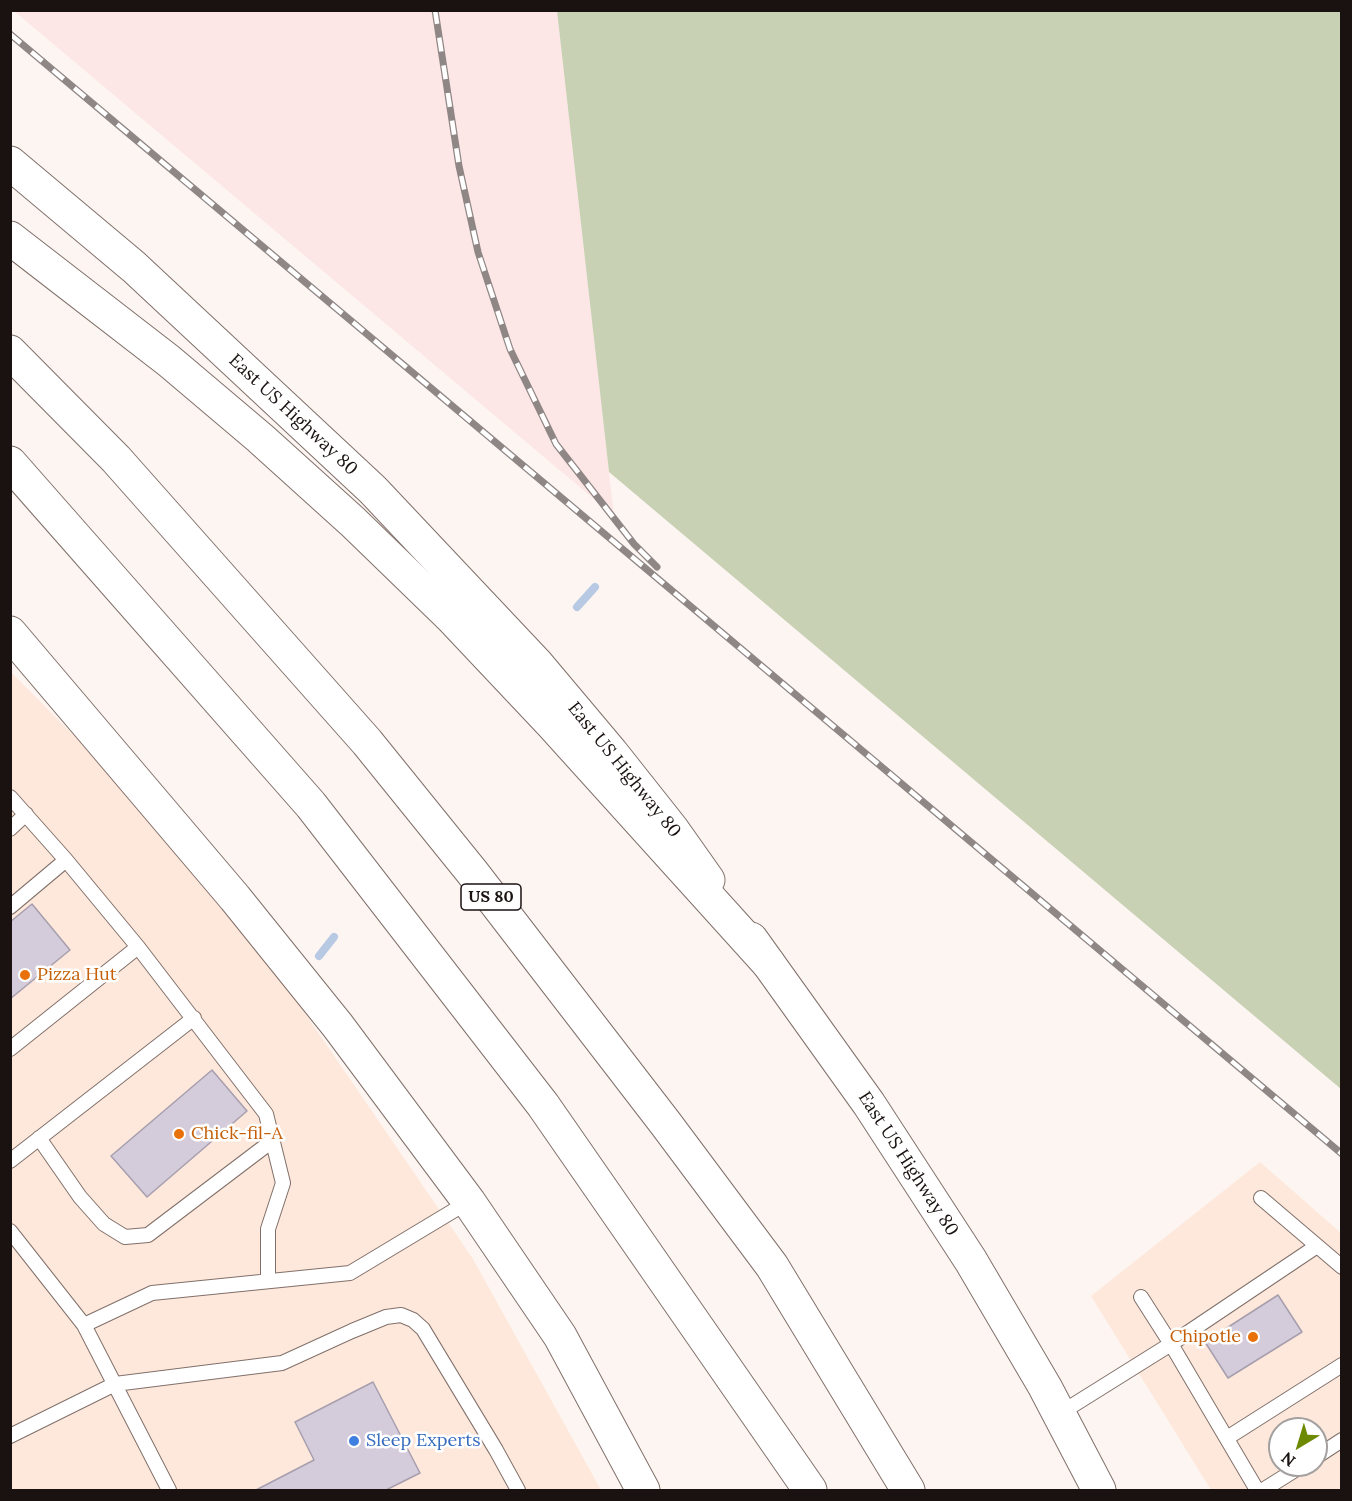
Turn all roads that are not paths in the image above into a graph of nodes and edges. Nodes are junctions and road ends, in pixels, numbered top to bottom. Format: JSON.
{"nodes":[{"id":1,"x":10,"y":163,"type":"edge"},
{"id":2,"x":10,"y":238,"type":"edge"},
{"id":3,"x":10,"y":352,"type":"edge"},
{"id":4,"x":10,"y":463,"type":"edge"},
{"id":5,"x":10,"y":633,"type":"edge"},
{"id":6,"x":10,"y":797,"type":"edge"},
{"id":7,"x":26,"y":814,"type":"junction"},
{"id":8,"x":10,"y":829,"type":"edge"},
{"id":9,"x":66,"y":860,"type":"junction"},
{"id":10,"x":10,"y":907,"type":"edge"},
{"id":11,"x":138,"y":947,"type":"junction"},
{"id":12,"x":768,"y":963,"type":"junction"},
{"id":13,"x":194,"y":1018,"type":"junction"},
{"id":14,"x":10,"y":1049,"type":"edge"},
{"id":15,"x":39,"y":1138,"type":"junction"},
{"id":16,"x":272,"y":1141,"type":"junction"},
{"id":17,"x":10,"y":1161,"type":"edge"},
{"id":18,"x":1261,"y":1198,"type":"dead end"},
{"id":19,"x":469,"y":1202,"type":"junction"},
{"id":20,"x":10,"y":1231,"type":"edge"},
{"id":21,"x":1317,"y":1245,"type":"junction"},
{"id":22,"x":1341,"y":1267,"type":"edge"},
{"id":23,"x":268,"y":1281,"type":"junction"},
{"id":24,"x":1142,"y":1297,"type":"dead end"},
{"id":25,"x":84,"y":1325,"type":"junction"},
{"id":26,"x":1171,"y":1344,"type":"junction"},
{"id":27,"x":1341,"y":1365,"type":"edge"},
{"id":28,"x":115,"y":1384,"type":"junction"},
{"id":29,"x":1059,"y":1414,"type":"junction"},
{"id":30,"x":10,"y":1436,"type":"edge"},
{"id":31,"x":1227,"y":1438,"type":"junction"},
{"id":32,"x":1341,"y":1440,"type":"edge"},
{"id":33,"x":1328,"y":1449,"type":"edge"},
{"id":34,"x":1285,"y":1477,"type":"edge"},
{"id":35,"x":169,"y":1491,"type":"edge"},
{"id":36,"x":518,"y":1491,"type":"edge"},
{"id":37,"x":643,"y":1491,"type":"edge"},
{"id":38,"x":810,"y":1491,"type":"edge"},
{"id":39,"x":908,"y":1491,"type":"edge"},
{"id":40,"x":1099,"y":1491,"type":"edge"},
{"id":41,"x":1257,"y":1491,"type":"edge"},
{"id":42,"x":1263,"y":1491,"type":"edge"}],
"edges":[{"from":1,"to":12,"type":"main road","name":"East US Highway 80"},
{"from":2,"to":12,"type":"main road"},
{"from":3,"to":39,"type":"main road","number":"US 80"},
{"from":4,"to":38,"type":"main road"},
{"from":5,"to":19,"type":"main road"},
{"from":6,"to":7,"type":"lane"},
{"from":7,"to":8,"type":"lane"},
{"from":7,"to":9,"type":"lane"},
{"from":9,"to":10,"type":"lane"},
{"from":9,"to":11,"type":"lane"},
{"from":11,"to":13,"type":"lane"},
{"from":11,"to":14,"type":"lane"},
{"from":12,"to":29,"type":"main road","name":"East US Highway 80"},
{"from":13,"to":15,"type":"lane"},
{"from":13,"to":16,"type":"lane"},
{"from":15,"to":16,"type":"lane"},
{"from":15,"to":17,"type":"lane"},
{"from":16,"to":23,"type":"lane"},
{"from":18,"to":21,"type":"lane"},
{"from":19,"to":23,"type":"lane"},
{"from":19,"to":37,"type":"main road"},
{"from":20,"to":25,"type":"lane"},
{"from":21,"to":22,"type":"lane"},
{"from":21,"to":26,"type":"lane"},
{"from":23,"to":25,"type":"lane"},
{"from":24,"to":26,"type":"lane"},
{"from":25,"to":28,"type":"lane"},
{"from":26,"to":29,"type":"lane"},
{"from":26,"to":31,"type":"lane"},
{"from":27,"to":31,"type":"lane"},
{"from":28,"to":30,"type":"lane"},
{"from":28,"to":35,"type":"lane"},
{"from":28,"to":36,"type":"lane"},
{"from":29,"to":40,"type":"main road","name":"East US Highway 80"},
{"from":31,"to":41,"type":"lane"},
{"from":32,"to":33,"type":"lane"},
{"from":34,"to":42,"type":"lane"}]}
